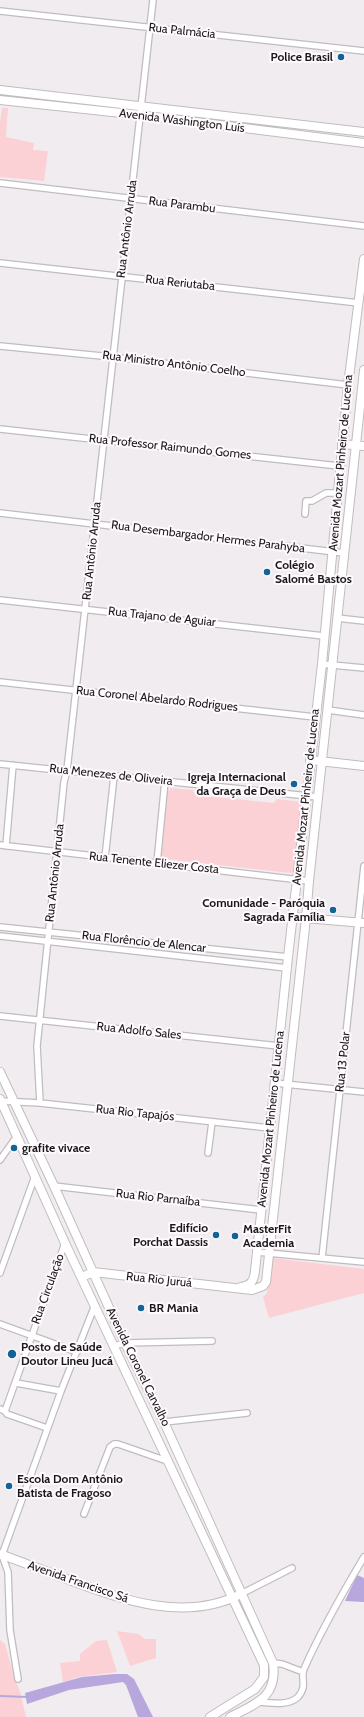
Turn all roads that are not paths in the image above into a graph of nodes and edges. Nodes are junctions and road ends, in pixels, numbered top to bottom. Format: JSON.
{"nodes":[{"id":1,"x":153,"y":0,"type":"edge"},
{"id":2,"x":0,"y":11,"type":"edge"},
{"id":3,"x":150,"y":28,"type":"junction"},
{"id":4,"x":364,"y":51,"type":"edge"},
{"id":5,"x":0,"y":90,"type":"edge"},
{"id":6,"x":21,"y":93,"type":"junction"},
{"id":7,"x":53,"y":97,"type":"junction"},
{"id":8,"x":0,"y":100,"type":"edge"},
{"id":9,"x":20,"y":102,"type":"junction"},
{"id":10,"x":52,"y":106,"type":"junction"},
{"id":11,"x":141,"y":106,"type":"junction"},
{"id":12,"x":140,"y":115,"type":"junction"},
{"id":13,"x":240,"y":117,"type":"junction"},
{"id":14,"x":239,"y":128,"type":"junction"},
{"id":15,"x":364,"y":132,"type":"edge"},
{"id":16,"x":364,"y":143,"type":"edge"},
{"id":17,"x":0,"y":183,"type":"edge"},
{"id":18,"x":131,"y":198,"type":"junction"},
{"id":19,"x":364,"y":226,"type":"edge"},
{"id":20,"x":364,"y":260,"type":"edge"},
{"id":21,"x":0,"y":263,"type":"edge"},
{"id":22,"x":364,"y":263,"type":"edge"},
{"id":23,"x":121,"y":276,"type":"junction"},
{"id":24,"x":359,"y":303,"type":"junction"},
{"id":25,"x":0,"y":346,"type":"edge"},
{"id":26,"x":112,"y":357,"type":"junction"},
{"id":27,"x":364,"y":370,"type":"edge"},
{"id":28,"x":348,"y":385,"type":"junction"},
{"id":29,"x":0,"y":429,"type":"edge"},
{"id":30,"x":103,"y":439,"type":"junction"},
{"id":31,"x":342,"y":444,"type":"junction"},
{"id":32,"x":360,"y":446,"type":"edge"},
{"id":33,"x":339,"y":466,"type":"junction"},
{"id":34,"x":338,"y":493,"type":"junction"},
{"id":35,"x":0,"y":514,"type":"edge"},
{"id":36,"x":305,"y":514,"type":"dead end"},
{"id":37,"x":94,"y":524,"type":"junction"},
{"id":38,"x":333,"y":552,"type":"junction"},
{"id":39,"x":344,"y":553,"type":"junction"},
{"id":40,"x":0,"y":600,"type":"edge"},
{"id":41,"x":86,"y":609,"type":"junction"},
{"id":42,"x":337,"y":618,"type":"junction"},
{"id":43,"x":364,"y":621,"type":"edge"},
{"id":44,"x":324,"y":636,"type":"junction"},
{"id":45,"x":322,"y":664,"type":"junction"},
{"id":46,"x":333,"y":665,"type":"junction"},
{"id":47,"x":364,"y":668,"type":"edge"},
{"id":48,"x":0,"y":682,"type":"edge"},
{"id":49,"x":76,"y":690,"type":"junction"},
{"id":50,"x":328,"y":710,"type":"junction"},
{"id":51,"x":364,"y":714,"type":"edge"},
{"id":52,"x":315,"y":716,"type":"junction"},
{"id":53,"x":310,"y":760,"type":"junction"},
{"id":54,"x":322,"y":761,"type":"junction"},
{"id":55,"x":0,"y":764,"type":"edge"},
{"id":56,"x":13,"y":765,"type":"junction"},
{"id":57,"x":364,"y":766,"type":"edge"},
{"id":58,"x":67,"y":770,"type":"junction"},
{"id":59,"x":114,"y":776,"type":"junction"},
{"id":60,"x":165,"y":781,"type":"junction"},
{"id":61,"x":306,"y":796,"type":"junction"},
{"id":62,"x":318,"y":797,"type":"junction"},
{"id":63,"x":3,"y":846,"type":"edge"},
{"id":64,"x":58,"y":852,"type":"junction"},
{"id":65,"x":106,"y":858,"type":"junction"},
{"id":66,"x":157,"y":863,"type":"junction"},
{"id":67,"x":364,"y":866,"type":"edge"},
{"id":68,"x":296,"y":880,"type":"junction"},
{"id":69,"x":309,"y":881,"type":"junction"},
{"id":70,"x":293,"y":917,"type":"junction"},
{"id":71,"x":306,"y":918,"type":"junction"},
{"id":72,"x":361,"y":923,"type":"edge"},
{"id":73,"x":0,"y":926,"type":"edge"},
{"id":74,"x":49,"y":932,"type":"junction"},
{"id":75,"x":0,"y":936,"type":"edge"},
{"id":76,"x":48,"y":941,"type":"junction"},
{"id":77,"x":288,"y":957,"type":"junction"},
{"id":78,"x":287,"y":968,"type":"junction"},
{"id":79,"x":0,"y":1016,"type":"edge"},
{"id":80,"x":40,"y":1021,"type":"junction"},
{"id":81,"x":279,"y":1046,"type":"junction"},
{"id":82,"x":0,"y":1072,"type":"edge"},
{"id":83,"x":275,"y":1083,"type":"junction"},
{"id":84,"x":288,"y":1084,"type":"junction"},
{"id":85,"x":339,"y":1089,"type":"junction"},
{"id":86,"x":364,"y":1092,"type":"edge"},
{"id":87,"x":0,"y":1100,"type":"edge"},
{"id":88,"x":14,"y":1102,"type":"junction"},
{"id":89,"x":40,"y":1103,"type":"junction"},
{"id":90,"x":212,"y":1122,"type":"junction"},
{"id":91,"x":270,"y":1128,"type":"junction"},
{"id":92,"x":17,"y":1136,"type":"junction"},
{"id":93,"x":208,"y":1153,"type":"dead end"},
{"id":94,"x":0,"y":1160,"type":"edge"},
{"id":95,"x":36,"y":1176,"type":"junction"},
{"id":96,"x":54,"y":1186,"type":"junction"},
{"id":97,"x":261,"y":1210,"type":"junction"},
{"id":98,"x":65,"y":1243,"type":"junction"},
{"id":99,"x":257,"y":1252,"type":"junction"},
{"id":100,"x":270,"y":1253,"type":"junction"},
{"id":101,"x":322,"y":1258,"type":"junction"},
{"id":102,"x":364,"y":1262,"type":"edge"},
{"id":103,"x":0,"y":1272,"type":"edge"},
{"id":104,"x":93,"y":1272,"type":"junction"},
{"id":105,"x":82,"y":1278,"type":"junction"},
{"id":106,"x":238,"y":1288,"type":"junction"},
{"id":107,"x":95,"y":1304,"type":"junction"},
{"id":108,"x":0,"y":1324,"type":"edge"},
{"id":109,"x":32,"y":1336,"type":"junction"},
{"id":110,"x":212,"y":1341,"type":"dead end"},
{"id":111,"x":124,"y":1343,"type":"junction"},
{"id":112,"x":114,"y":1346,"type":"junction"},
{"id":113,"x":76,"y":1352,"type":"junction"},
{"id":114,"x":16,"y":1383,"type":"junction"},
{"id":115,"x":61,"y":1391,"type":"junction"},
{"id":116,"x":3,"y":1410,"type":"edge"},
{"id":117,"x":247,"y":1413,"type":"dead end"},
{"id":118,"x":164,"y":1422,"type":"junction"},
{"id":119,"x":47,"y":1428,"type":"junction"},
{"id":120,"x":167,"y":1460,"type":"junction"},
{"id":121,"x":84,"y":1514,"type":"dead end"},
{"id":122,"x":1,"y":1555,"type":"edge"},
{"id":123,"x":364,"y":1557,"type":"edge"},
{"id":124,"x":292,"y":1568,"type":"dead end"},
{"id":125,"x":241,"y":1594,"type":"junction"},
{"id":126,"x":232,"y":1599,"type":"junction"},
{"id":127,"x":273,"y":1663,"type":"junction"},
{"id":128,"x":303,"y":1672,"type":"junction"},
{"id":129,"x":18,"y":1679,"type":"dead end"},
{"id":130,"x":259,"y":1702,"type":"junction"},
{"id":131,"x":210,"y":1717,"type":"edge"},
{"id":132,"x":230,"y":1717,"type":"edge"}],
"edges":[{"from":1,"to":3,"type":"street","name":"Rua Antônio Arruda"},
{"from":2,"to":3,"type":"street","name":"Rua Palmácia"},
{"from":3,"to":4,"type":"street","name":"Rua Palmácia"},
{"from":3,"to":11,"type":"street","name":"Rua Antônio Arruda"},
{"from":5,"to":6,"type":"main road","name":"Avenida Washington Luís"},
{"from":6,"to":7,"type":"main road","name":"Avenida Washington Luís"},
{"from":6,"to":9,"type":"main road"},
{"from":7,"to":10,"type":"main road"},
{"from":7,"to":11,"type":"main road","name":"Avenida Washington Luís"},
{"from":8,"to":9,"type":"main road","name":"Avenida Washington Luís"},
{"from":9,"to":10,"type":"main road","name":"Avenida Washington Luís"},
{"from":10,"to":12,"type":"main road","name":"Avenida Washington Luís"},
{"from":11,"to":12,"type":"street","name":"Rua Antônio Arruda"},
{"from":11,"to":13,"type":"main road","name":"Avenida Washington Luís"},
{"from":12,"to":14,"type":"main road","name":"Avenida Washington Luís"},
{"from":12,"to":18,"type":"street","name":"Rua Antônio Arruda"},
{"from":13,"to":14,"type":"main road"},
{"from":13,"to":15,"type":"main road","name":"Avenida Washington Luís"},
{"from":14,"to":16,"type":"main road","name":"Avenida Washington Luís"},
{"from":17,"to":18,"type":"street","name":"Rua Parambu"},
{"from":18,"to":19,"type":"street","name":"Rua Parambu"},
{"from":18,"to":23,"type":"street","name":"Rua Antônio Arruda"},
{"from":20,"to":22,"type":"main road","name":"Avenida Mozart Pinheiro de Lucena"},
{"from":21,"to":23,"type":"street","name":"Rua Reriutaba"},
{"from":22,"to":24,"type":"main road","name":"Avenida Mozart Pinheiro de Lucena"},
{"from":23,"to":24,"type":"street","name":"Rua Reriutaba"},
{"from":23,"to":26,"type":"street","name":"Rua Antônio Arruda"},
{"from":24,"to":28,"type":"main road","name":"Avenida Mozart Pinheiro de Lucena"},
{"from":25,"to":26,"type":"street","name":"Rua Ministro Antônio Coelho"},
{"from":26,"to":28,"type":"street","name":"Rua Ministro Antônio Coelho"},
{"from":26,"to":30,"type":"street","name":"Rua Antônio Arruda"},
{"from":27,"to":32,"type":"main road","name":"Avenida Mozart Pinheiro de Lucena"},
{"from":28,"to":31,"type":"main road","name":"Avenida Mozart Pinheiro de Lucena"},
{"from":29,"to":30,"type":"street","name":"Rua Professor Raimundo Gomes"},
{"from":30,"to":33,"type":"street","name":"Rua Professor Raimundo Gomes"},
{"from":30,"to":37,"type":"street","name":"Rua Antônio Arruda"},
{"from":31,"to":32,"type":"main road"},
{"from":31,"to":33,"type":"main road","name":"Avenida Mozart Pinheiro de Lucena"},
{"from":32,"to":39,"type":"main road","name":"Avenida Mozart Pinheiro de Lucena"},
{"from":33,"to":34,"type":"main road","name":"Avenida Mozart Pinheiro de Lucena"},
{"from":34,"to":36,"type":"street"},
{"from":34,"to":38,"type":"main road","name":"Avenida Mozart Pinheiro de Lucena"},
{"from":35,"to":37,"type":"street","name":"Rua Desembargador Hermes Parahyba"},
{"from":37,"to":38,"type":"street","name":"Rua Desembargador Hermes Parahyba"},
{"from":37,"to":41,"type":"street","name":"Rua Antônio Arruda"},
{"from":38,"to":39,"type":"street","name":"Rua Desembargador Hermes Parahyba"},
{"from":38,"to":44,"type":"main road","name":"Avenida Mozart Pinheiro de Lucena"},
{"from":39,"to":42,"type":"main road","name":"Avenida Mozart Pinheiro de Lucena"},
{"from":40,"to":41,"type":"street","name":"Rua Trajano de Aguiar"},
{"from":41,"to":44,"type":"street","name":"Rua Trajano de Aguiar"},
{"from":41,"to":49,"type":"street","name":"Rua Antônio Arruda"},
{"from":42,"to":43,"type":"street"},
{"from":42,"to":46,"type":"main road","name":"Avenida Mozart Pinheiro de Lucena"},
{"from":44,"to":45,"type":"main road","name":"Avenida Mozart Pinheiro de Lucena"},
{"from":45,"to":46,"type":"street"},
{"from":45,"to":52,"type":"main road","name":"Avenida Mozart Pinheiro de Lucena"},
{"from":46,"to":47,"type":"street"},
{"from":46,"to":50,"type":"main road","name":"Avenida Mozart Pinheiro de Lucena"},
{"from":48,"to":49,"type":"street","name":"Rua Coronel Abelardo Rodrigues"},
{"from":49,"to":52,"type":"street","name":"Rua Coronel Abelardo Rodrigues"},
{"from":49,"to":58,"type":"street","name":"Rua Antônio Arruda"},
{"from":50,"to":51,"type":"street"},
{"from":50,"to":54,"type":"main road","name":"Avenida Mozart Pinheiro de Lucena"},
{"from":52,"to":53,"type":"main road","name":"Avenida Mozart Pinheiro de Lucena"},
{"from":53,"to":54,"type":"main road"},
{"from":53,"to":61,"type":"main road","name":"Avenida Mozart Pinheiro de Lucena"},
{"from":54,"to":57,"type":"main road"},
{"from":54,"to":62,"type":"main road","name":"Avenida Mozart Pinheiro de Lucena"},
{"from":55,"to":56,"type":"street","name":"Rua Menezes de Oliveira"},
{"from":56,"to":58,"type":"street","name":"Rua Menezes de Oliveira"},
{"from":56,"to":63,"type":"street"},
{"from":58,"to":59,"type":"street","name":"Rua Menezes de Oliveira"},
{"from":58,"to":64,"type":"street","name":"Rua Antônio Arruda"},
{"from":59,"to":60,"type":"street","name":"Rua Menezes de Oliveira"},
{"from":59,"to":65,"type":"street"},
{"from":60,"to":61,"type":"street","name":"Rua Menezes de Oliveira"},
{"from":60,"to":66,"type":"street"},
{"from":61,"to":62,"type":"street","name":"Rua Menezes de Oliveira"},
{"from":61,"to":68,"type":"main road","name":"Avenida Mozart Pinheiro de Lucena"},
{"from":62,"to":69,"type":"main road","name":"Avenida Mozart Pinheiro de Lucena"},
{"from":63,"to":64,"type":"street","name":"Rua Tenente Eliezer Costa"},
{"from":64,"to":65,"type":"street","name":"Rua Tenente Eliezer Costa"},
{"from":64,"to":74,"type":"street","name":"Rua Antônio Arruda"},
{"from":65,"to":66,"type":"street","name":"Rua Tenente Eliezer Costa"},
{"from":66,"to":68,"type":"street","name":"Rua Tenente Eliezer Costa"},
{"from":67,"to":72,"type":"street","name":"Rua 13 Polar"},
{"from":68,"to":69,"type":"street","name":"Rua Tenente Eliezer Costa"},
{"from":68,"to":70,"type":"main road","name":"Avenida Mozart Pinheiro de Lucena"},
{"from":69,"to":71,"type":"main road","name":"Avenida Mozart Pinheiro de Lucena"},
{"from":70,"to":71,"type":"main road"},
{"from":70,"to":77,"type":"main road","name":"Avenida Mozart Pinheiro de Lucena"},
{"from":71,"to":72,"type":"main road"},
{"from":71,"to":84,"type":"main road","name":"Avenida Mozart Pinheiro de Lucena"},
{"from":72,"to":85,"type":"street","name":"Rua 13 Polar"},
{"from":73,"to":74,"type":"street","name":"Rua Florêncio de Alencar"},
{"from":74,"to":76,"type":"street","name":"Rua Antônio Arruda"},
{"from":74,"to":77,"type":"street","name":"Rua Florêncio de Alencar"},
{"from":75,"to":76,"type":"street","name":"Rua Florêncio de Alencar"},
{"from":76,"to":78,"type":"street","name":"Rua Florêncio de Alencar"},
{"from":76,"to":80,"type":"street","name":"Rua Antônio Arruda"},
{"from":77,"to":78,"type":"main road","name":"Avenida Mozart Pinheiro de Lucena"},
{"from":78,"to":81,"type":"main road","name":"Avenida Mozart Pinheiro de Lucena"},
{"from":79,"to":80,"type":"street","name":"Rua Adolfo Sales"},
{"from":80,"to":81,"type":"street","name":"Rua Adolfo Sales"},
{"from":80,"to":89,"type":"street","name":"Rua Antônio Arruda"},
{"from":81,"to":83,"type":"main road","name":"Avenida Mozart Pinheiro de Lucena"},
{"from":82,"to":88,"type":"main road","name":"Avenida Coronel Carvalho"},
{"from":83,"to":84,"type":"street"},
{"from":83,"to":91,"type":"main road","name":"Avenida Mozart Pinheiro de Lucena"},
{"from":84,"to":85,"type":"street"},
{"from":84,"to":100,"type":"main road","name":"Avenida Mozart Pinheiro de Lucena"},
{"from":85,"to":86,"type":"street"},
{"from":85,"to":101,"type":"street","name":"Rua 13 Polar"},
{"from":87,"to":88,"type":"street","name":"Rua Rio Tapajós"},
{"from":87,"to":92,"type":"main road","name":"Avenida Coronel Carvalho"},
{"from":88,"to":89,"type":"street","name":"Rua Rio Tapajós"},
{"from":88,"to":96,"type":"main road","name":"Avenida Coronel Carvalho"},
{"from":89,"to":90,"type":"street","name":"Rua Rio Tapajós"},
{"from":90,"to":91,"type":"street","name":"Rua Rio Tapajós"},
{"from":90,"to":93,"type":"street"},
{"from":91,"to":97,"type":"main road","name":"Avenida Mozart Pinheiro de Lucena"},
{"from":92,"to":94,"type":"street"},
{"from":92,"to":95,"type":"main road","name":"Avenida Coronel Carvalho"},
{"from":95,"to":98,"type":"main road","name":"Avenida Coronel Carvalho"},
{"from":95,"to":103,"type":"street"},
{"from":96,"to":97,"type":"street","name":"Rua Rio Parnaíba"},
{"from":96,"to":104,"type":"main road","name":"Avenida Coronel Carvalho"},
{"from":97,"to":99,"type":"main road","name":"Avenida Mozart Pinheiro de Lucena"},
{"from":98,"to":105,"type":"main road","name":"Avenida Coronel Carvalho"},
{"from":98,"to":109,"type":"street","name":"Rua Circulação"},
{"from":99,"to":100,"type":"street"},
{"from":99,"to":106,"type":"main road","name":"Avenida Mozart Pinheiro de Lucena"},
{"from":100,"to":101,"type":"street"},
{"from":100,"to":106,"type":"main road","name":"Avenida Mozart Pinheiro de Lucena"},
{"from":101,"to":102,"type":"street"},
{"from":104,"to":105,"type":"main road"},
{"from":104,"to":106,"type":"main road","name":"Rua Rio Juruá"},
{"from":104,"to":111,"type":"main road","name":"Avenida Coronel Carvalho"},
{"from":105,"to":107,"type":"main road","name":"Avenida Coronel Carvalho"},
{"from":107,"to":112,"type":"main road","name":"Avenida Coronel Carvalho"},
{"from":107,"to":113,"type":"street"},
{"from":108,"to":109,"type":"street"},
{"from":109,"to":113,"type":"street"},
{"from":109,"to":114,"type":"street","name":"Rua Circulação"},
{"from":110,"to":111,"type":"street"},
{"from":111,"to":112,"type":"street"},
{"from":111,"to":118,"type":"main road","name":"Avenida Coronel Carvalho"},
{"from":112,"to":120,"type":"main road","name":"Avenida Coronel Carvalho"},
{"from":113,"to":115,"type":"street"},
{"from":114,"to":115,"type":"street"},
{"from":114,"to":116,"type":"street","name":"Rua Circulação"},
{"from":115,"to":119,"type":"street"},
{"from":116,"to":119,"type":"street"},
{"from":117,"to":118,"type":"street"},
{"from":118,"to":125,"type":"main road","name":"Avenida Coronel Carvalho"},
{"from":119,"to":122,"type":"street"},
{"from":120,"to":121,"type":"street"},
{"from":120,"to":126,"type":"main road","name":"Avenida Coronel Carvalho"},
{"from":122,"to":126,"type":"main road","name":"Avenida Francisco Sá"},
{"from":122,"to":129,"type":"street"},
{"from":123,"to":128,"type":"street"},
{"from":124,"to":125,"type":"street","name":"Avenida Francisco Sá"},
{"from":125,"to":126,"type":"main road","name":"Avenida Francisco Sá"},
{"from":125,"to":127,"type":"main road","name":"Avenida Coronel Carvalho"},
{"from":126,"to":131,"type":"main road","name":"Avenida Coronel Carvalho"},
{"from":127,"to":128,"type":"street"},
{"from":127,"to":130,"type":"main road"},
{"from":128,"to":130,"type":"street"},
{"from":130,"to":132,"type":"main road"}]}
